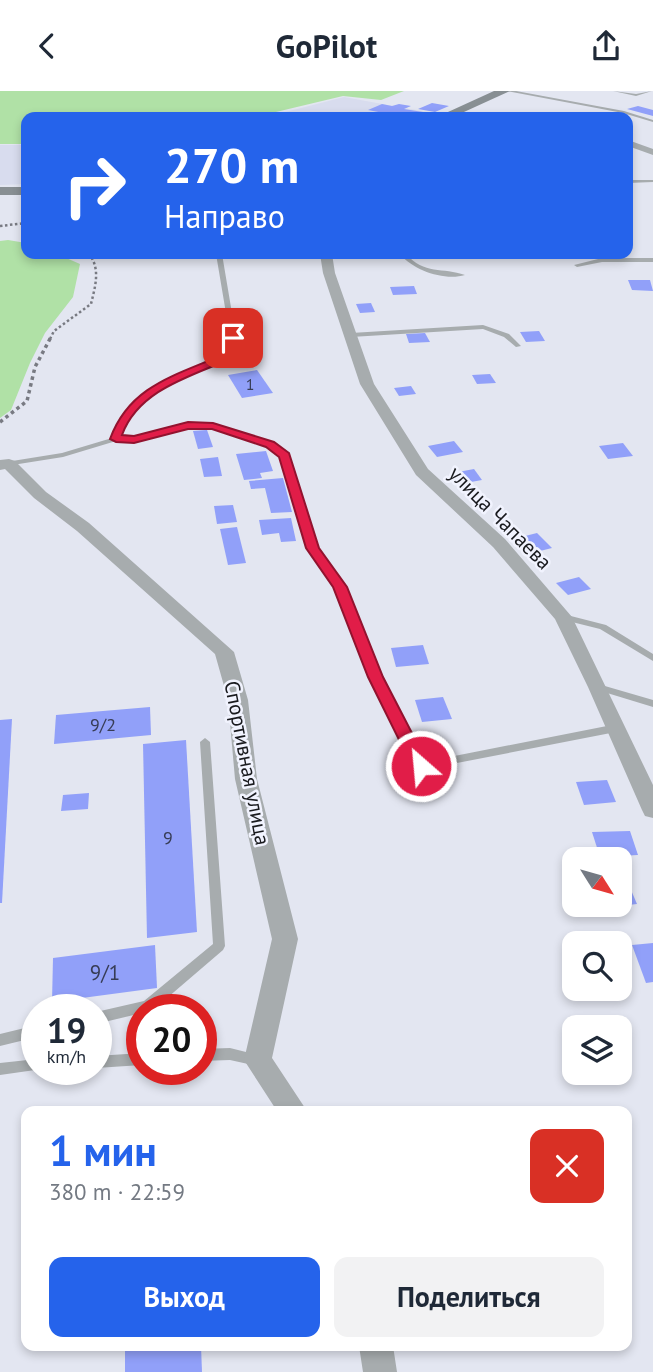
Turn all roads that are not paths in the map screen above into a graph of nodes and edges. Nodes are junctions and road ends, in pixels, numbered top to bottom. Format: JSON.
{"nodes":[{"id":1,"x":508,"y":91,"type":"edge"},
{"id":2,"x":538,"y":91,"type":"edge"},
{"id":3,"x":615,"y":91,"type":"edge"},
{"id":4,"x":650,"y":91,"type":"edge"},
{"id":5,"x":626,"y":95,"type":"junction"},
{"id":6,"x":645,"y":100,"type":"dead end"},
{"id":7,"x":456,"y":112,"type":"edge"},
{"id":8,"x":624,"y":112,"type":"edge"},
{"id":9,"x":633,"y":115,"type":"edge"},
{"id":10,"x":653,"y":121,"type":"edge"},
{"id":11,"x":633,"y":145,"type":"edge"},
{"id":12,"x":653,"y":152,"type":"edge"},
{"id":13,"x":653,"y":181,"type":"edge"},
{"id":14,"x":633,"y":183,"type":"edge"},
{"id":15,"x":0,"y":191,"type":"edge"},
{"id":16,"x":21,"y":191,"type":"edge"},
{"id":17,"x":220,"y":259,"type":"edge"},
{"id":18,"x":327,"y":259,"type":"edge"},
{"id":19,"x":407,"y":259,"type":"edge"},
{"id":20,"x":653,"y":260,"type":"edge"},
{"id":21,"x":577,"y":265,"type":"dead end"},
{"id":22,"x":462,"y":275,"type":"dead end"},
{"id":23,"x":351,"y":335,"type":"junction"},
{"id":24,"x":518,"y":346,"type":"dead end"},
{"id":25,"x":116,"y":439,"type":"junction"},
{"id":26,"x":4,"y":465,"type":"edge"},
{"id":27,"x":563,"y":617,"type":"junction"},
{"id":28,"x":653,"y":658,"type":"edge"},
{"id":29,"x":598,"y":687,"type":"junction"},
{"id":30,"x":653,"y":704,"type":"edge"},
{"id":31,"x":617,"y":729,"type":"junction"},
{"id":32,"x":205,"y":742,"type":"dead end"},
{"id":33,"x":653,"y":810,"type":"edge"},
{"id":34,"x":112,"y":1014,"type":"edge"},
{"id":35,"x":21,"y":1035,"type":"edge"},
{"id":36,"x":0,"y":1040,"type":"edge"},
{"id":37,"x":217,"y":1054,"type":"edge"},
{"id":38,"x":258,"y":1060,"type":"junction"},
{"id":39,"x":21,"y":1067,"type":"edge"},
{"id":40,"x":0,"y":1069,"type":"edge"},
{"id":41,"x":290,"y":1106,"type":"edge"},
{"id":42,"x":377,"y":1351,"type":"edge"},
{"id":43,"x":380,"y":1372,"type":"edge"}],
"edges":[{"from":1,"to":2,"type":"lane"},
{"from":1,"to":7,"type":"main road"},
{"from":1,"to":8,"type":"lane"},
{"from":3,"to":5,"type":"lane"},
{"from":4,"to":5,"type":"lane"},
{"from":5,"to":6,"type":"lane"},
{"from":9,"to":10,"type":"lane"},
{"from":11,"to":12,"type":"street"},
{"from":13,"to":14,"type":"lane"},
{"from":15,"to":16,"type":"main road"},
{"from":17,"to":25,"type":"lane"},
{"from":18,"to":23,"type":"street","name":"улица Чапаева"},
{"from":19,"to":22,"type":"lane"},
{"from":20,"to":21,"type":"lane"},
{"from":23,"to":24,"type":"lane"},
{"from":23,"to":27,"type":"street","name":"улица Чапаева"},
{"from":25,"to":26,"type":"lane"},
{"from":25,"to":31,"type":"lane"},
{"from":26,"to":38,"type":"street","name":"Спортивная улица"},
{"from":27,"to":28,"type":"lane"},
{"from":27,"to":29,"type":"street","name":"улица Чапаева"},
{"from":29,"to":30,"type":"lane"},
{"from":29,"to":31,"type":"street","name":"улица Чапаева"},
{"from":31,"to":33,"type":"street","name":"улица Чапаева"},
{"from":32,"to":34,"type":"lane"},
{"from":35,"to":36,"type":"lane"},
{"from":37,"to":38,"type":"lane"},
{"from":38,"to":41,"type":"street"},
{"from":39,"to":40,"type":"lane"},
{"from":42,"to":43,"type":"street"}]}
